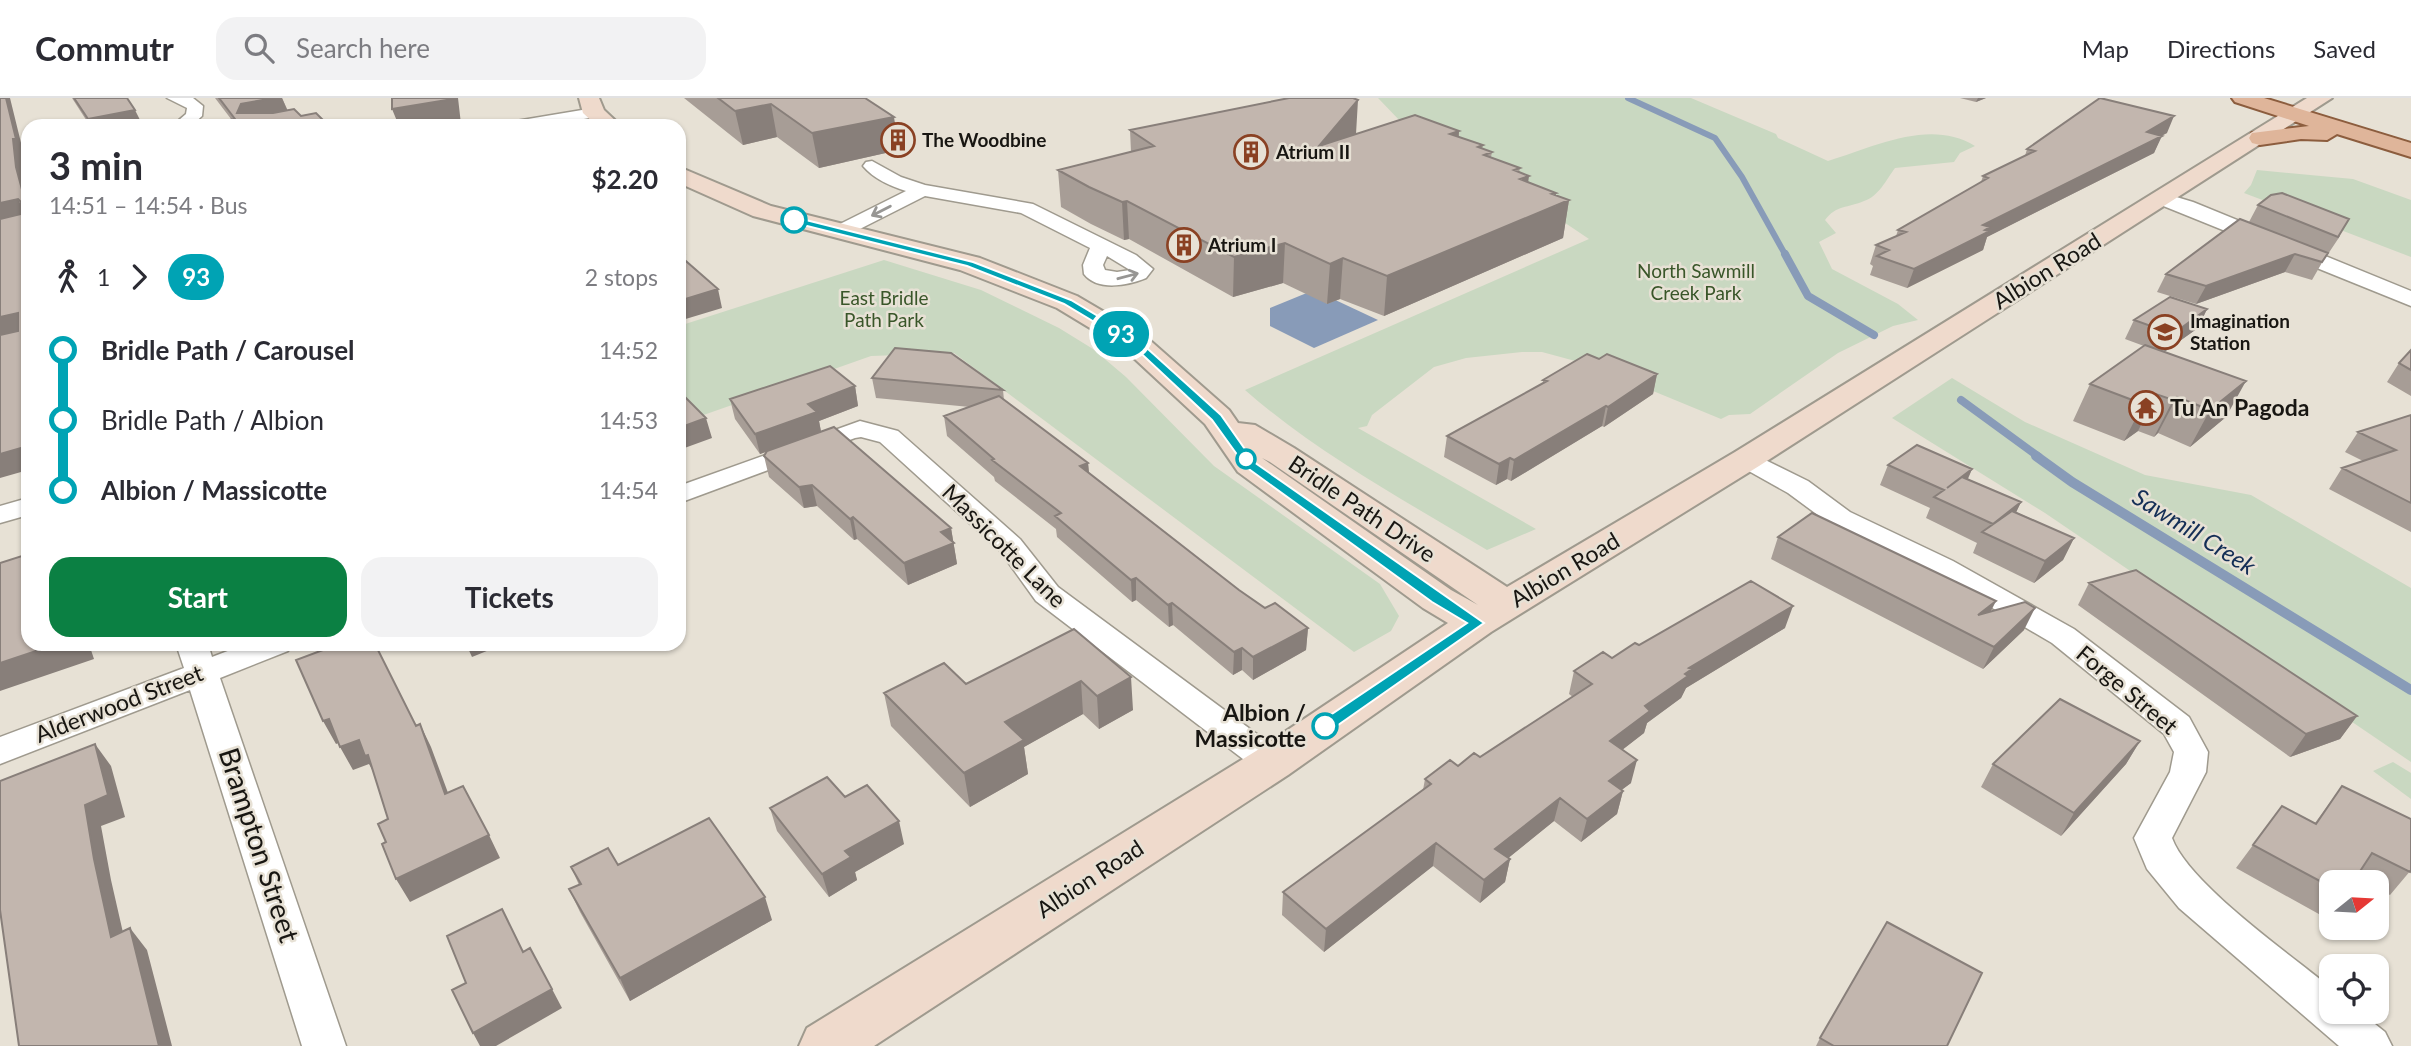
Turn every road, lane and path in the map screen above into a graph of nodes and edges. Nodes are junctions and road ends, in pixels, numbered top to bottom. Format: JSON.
{"nodes":[{"id":1,"x":175,"y":98,"type":"edge"},
{"id":2,"x":2242,"y":98,"type":"edge"},
{"id":3,"x":2303,"y":104,"type":"edge"},
{"id":4,"x":2353,"y":111,"type":"dead end"},
{"id":5,"x":597,"y":112,"type":"edge"},
{"id":6,"x":190,"y":119,"type":"edge"},
{"id":7,"x":556,"y":119,"type":"edge"},
{"id":8,"x":2387,"y":130,"type":"junction"},
{"id":9,"x":2363,"y":136,"type":"junction"},
{"id":10,"x":2411,"y":137,"type":"edge"},
{"id":11,"x":2260,"y":138,"type":"junction"},
{"id":12,"x":2411,"y":150,"type":"edge"},
{"id":13,"x":872,"y":166,"type":"dead end"},
{"id":14,"x":686,"y":177,"type":"edge"},
{"id":15,"x":922,"y":190,"type":"junction"},
{"id":16,"x":946,"y":196,"type":"junction"},
{"id":17,"x":2163,"y":199,"type":"junction"},
{"id":18,"x":839,"y":232,"type":"junction"},
{"id":19,"x":869,"y":239,"type":"junction"},
{"id":20,"x":1101,"y":247,"type":"dead end"},
{"id":21,"x":2411,"y":299,"type":"edge"},
{"id":22,"x":1747,"y":459,"type":"junction"},
{"id":23,"x":686,"y":492,"type":"edge"},
{"id":24,"x":21,"y":508,"type":"edge"},
{"id":25,"x":0,"y":515,"type":"edge"},
{"id":26,"x":1492,"y":614,"type":"junction"},
{"id":27,"x":237,"y":651,"type":"edge"},
{"id":28,"x":197,"y":658,"type":"edge"},
{"id":29,"x":0,"y":751,"type":"edge"},
{"id":30,"x":1272,"y":762,"type":"junction"},
{"id":31,"x":324,"y":1046,"type":"edge"},
{"id":32,"x":827,"y":1046,"type":"edge"},
{"id":33,"x":2370,"y":1046,"type":"edge"}],
"edges":[{"from":1,"to":6,"type":"street"},
{"from":2,"to":3,"type":"main road"},
{"from":3,"to":8,"type":"main road"},
{"from":3,"to":9,"type":"main road"},
{"from":3,"to":11,"type":"street","name":"Albion Road"},
{"from":4,"to":8,"type":"main road"},
{"from":5,"to":7,"type":"street"},
{"from":8,"to":10,"type":"main road"},
{"from":9,"to":11,"type":"main road"},
{"from":9,"to":12,"type":"main road"},
{"from":11,"to":17,"type":"street","name":"Albion Road"},
{"from":13,"to":15,"type":"street"},
{"from":14,"to":18,"type":"street","name":"Bridle Path Drive"},
{"from":15,"to":16,"type":"street"},
{"from":15,"to":18,"type":"street","one_way":true},
{"from":16,"to":19,"type":"street"},
{"from":16,"to":20,"type":"street"},
{"from":17,"to":21,"type":"street"},
{"from":17,"to":22,"type":"street","name":"Albion Road"},
{"from":18,"to":19,"type":"street","name":"Bridle Path Drive"},
{"from":19,"to":26,"type":"street","name":"Bridle Path Drive"},
{"from":22,"to":26,"type":"street","name":"Albion Road"},
{"from":22,"to":33,"type":"street","name":"Forge Street"},
{"from":23,"to":30,"type":"street","name":"Massicotte Lane"},
{"from":24,"to":25,"type":"street"},
{"from":26,"to":30,"type":"street","name":"Albion Road"},
{"from":27,"to":28,"type":"street","name":"Alderwood Street"},
{"from":28,"to":29,"type":"street","name":"Alderwood Street"},
{"from":28,"to":31,"type":"street","name":"Brampton Street"},
{"from":30,"to":32,"type":"street","name":"Albion Road"}]}
